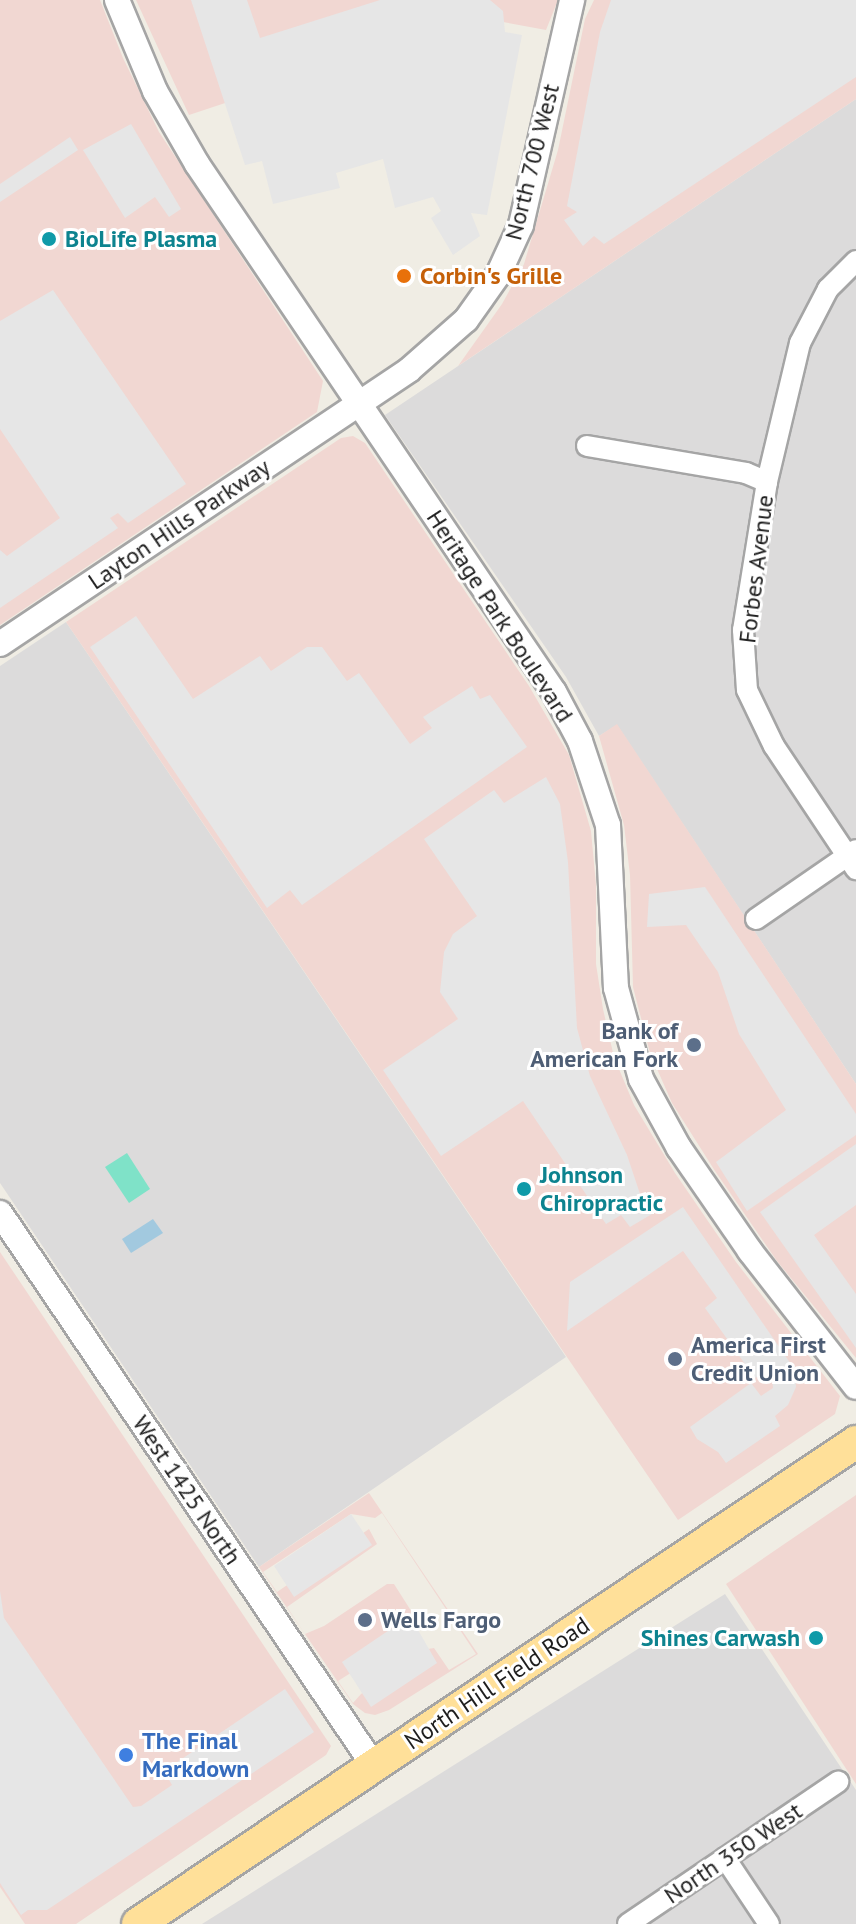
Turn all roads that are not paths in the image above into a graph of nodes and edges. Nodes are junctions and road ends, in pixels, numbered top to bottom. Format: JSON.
{"nodes":[{"id":1,"x":117,"y":0,"type":"edge"},
{"id":2,"x":572,"y":0,"type":"edge"},
{"id":3,"x":856,"y":261,"type":"edge"},
{"id":4,"x":359,"y":404,"type":"junction"},
{"id":5,"x":587,"y":446,"type":"dead end"},
{"id":6,"x":767,"y":482,"type":"junction"},
{"id":7,"x":0,"y":644,"type":"edge"},
{"id":8,"x":853,"y":858,"type":"edge"},
{"id":9,"x":756,"y":919,"type":"dead end"},
{"id":10,"x":0,"y":1213,"type":"edge"},
{"id":11,"x":856,"y":1387,"type":"edge"},
{"id":12,"x":856,"y":1442,"type":"edge"},
{"id":13,"x":374,"y":1766,"type":"junction"},
{"id":14,"x":838,"y":1782,"type":"dead end"},
{"id":15,"x":725,"y":1858,"type":"junction"},
{"id":16,"x":138,"y":1924,"type":"edge"},
{"id":17,"x":628,"y":1924,"type":"edge"},
{"id":18,"x":769,"y":1924,"type":"edge"}],
"edges":[{"from":1,"to":4,"type":"street","name":"Heritage Park Boulevard"},
{"from":2,"to":4,"type":"street","name":"North 700 West"},
{"from":3,"to":6,"type":"street","name":"Forbes Avenue"},
{"from":4,"to":7,"type":"street","name":"Layton Hills Parkway"},
{"from":4,"to":11,"type":"street","name":"Heritage Park Boulevard"},
{"from":5,"to":6,"type":"street"},
{"from":6,"to":8,"type":"street","name":"Forbes Avenue"},
{"from":8,"to":9,"type":"street"},
{"from":10,"to":13,"type":"street","name":"West 1425 North"},
{"from":12,"to":13,"type":"main road","name":"North Hill Field Road"},
{"from":13,"to":16,"type":"main road","name":"North Hill Field Road"},
{"from":14,"to":15,"type":"street","name":"North 350 West"},
{"from":15,"to":17,"type":"street","name":"North 350 West"},
{"from":15,"to":18,"type":"street"}]}
